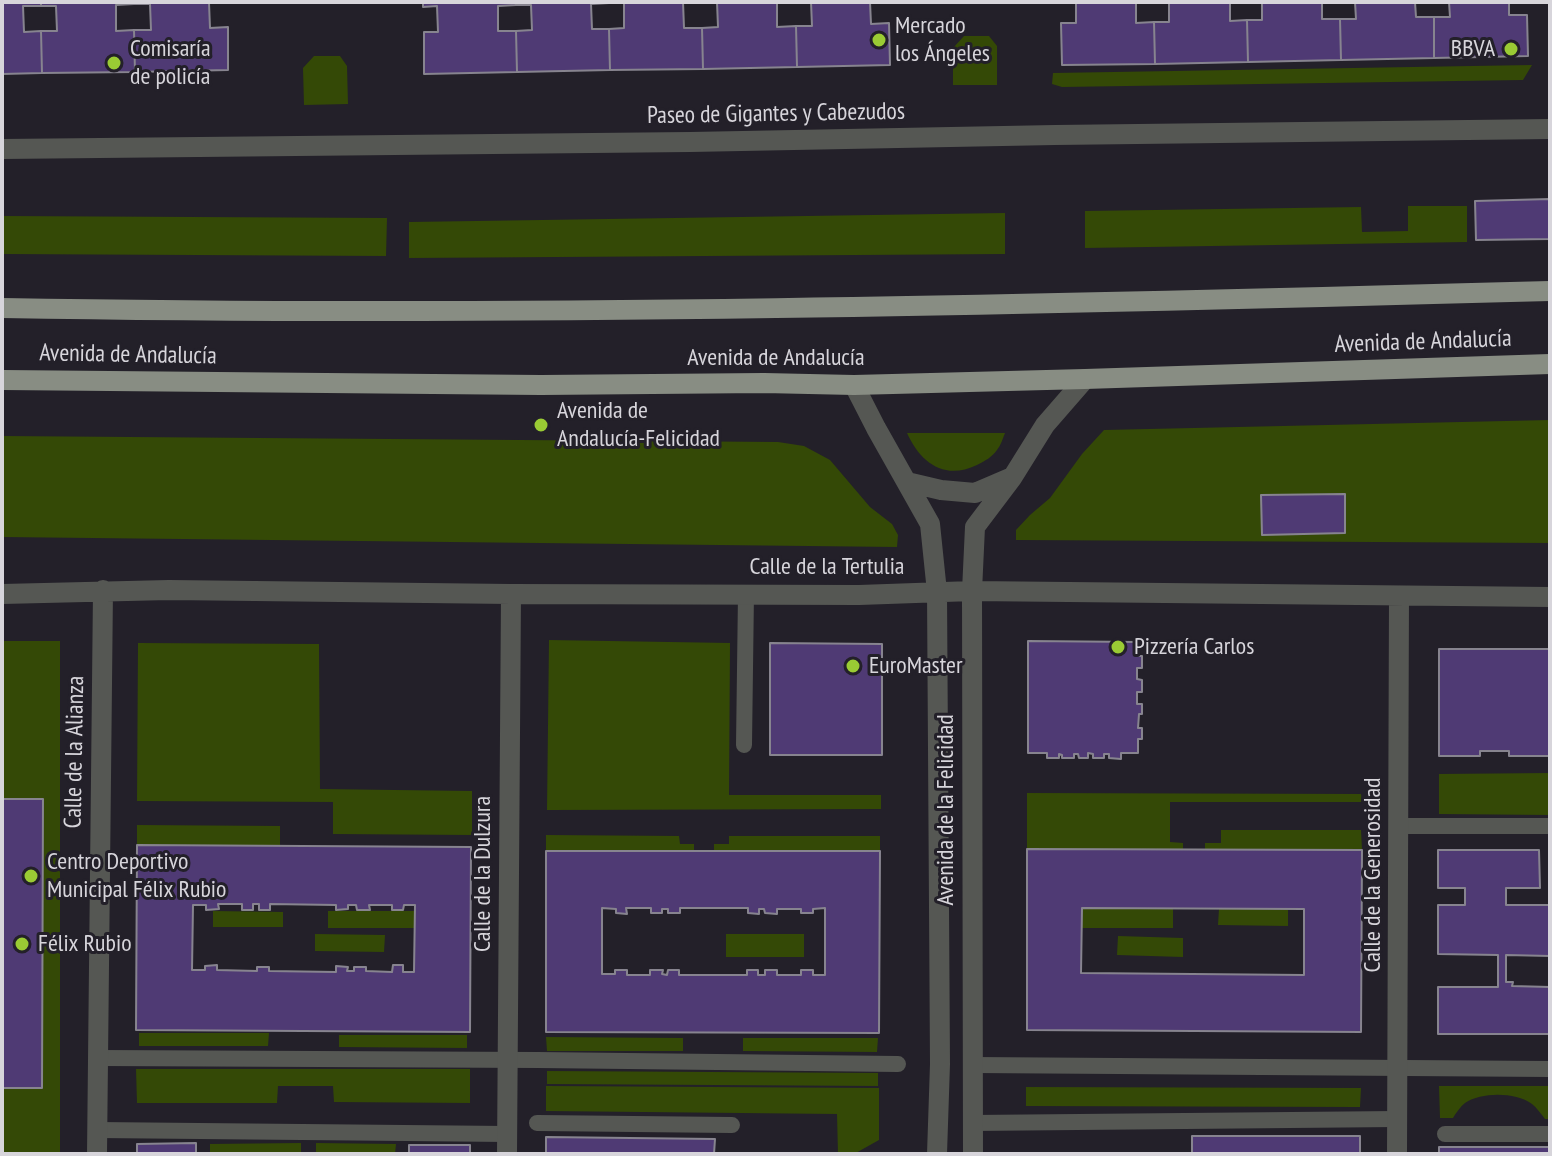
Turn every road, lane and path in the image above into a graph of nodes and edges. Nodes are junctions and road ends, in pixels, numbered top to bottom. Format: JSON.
{"nodes":[{"id":1,"x":1550,"y":129,"type":"edge"},
{"id":2,"x":2,"y":149,"type":"edge"},
{"id":3,"x":1550,"y":291,"type":"edge"},
{"id":4,"x":2,"y":308,"type":"edge"},
{"id":5,"x":1550,"y":364,"type":"edge"},
{"id":6,"x":1085,"y":379,"type":"junction"},
{"id":7,"x":2,"y":380,"type":"edge"},
{"id":8,"x":854,"y":385,"type":"junction"},
{"id":9,"x":1012,"y":478,"type":"junction"},
{"id":10,"x":907,"y":482,"type":"junction"},
{"id":11,"x":2,"y":584,"type":"edge"},
{"id":12,"x":103,"y":590,"type":"junction"},
{"id":13,"x":972,"y":591,"type":"junction"},
{"id":14,"x":937,"y":592,"type":"junction"},
{"id":15,"x":746,"y":593,"type":"junction"},
{"id":16,"x":2,"y":594,"type":"edge"},
{"id":17,"x":511,"y":594,"type":"junction"},
{"id":18,"x":1399,"y":597,"type":"junction"},
{"id":19,"x":1550,"y":597,"type":"edge"},
{"id":20,"x":744,"y":745,"type":"dead end"},
{"id":21,"x":1399,"y":826,"type":"junction"},
{"id":22,"x":1550,"y":826,"type":"edge"},
{"id":23,"x":98,"y":1058,"type":"junction"},
{"id":24,"x":509,"y":1059,"type":"junction"},
{"id":25,"x":898,"y":1064,"type":"dead end"},
{"id":26,"x":973,"y":1065,"type":"junction"},
{"id":27,"x":1398,"y":1068,"type":"junction"},
{"id":28,"x":1550,"y":1069,"type":"edge"},
{"id":29,"x":1397,"y":1119,"type":"junction"},
{"id":30,"x":537,"y":1123,"type":"dead end"},
{"id":31,"x":972,"y":1123,"type":"junction"},
{"id":32,"x":732,"y":1125,"type":"dead end"},
{"id":33,"x":97,"y":1130,"type":"junction"},
{"id":34,"x":1445,"y":1134,"type":"dead end"},
{"id":35,"x":1550,"y":1134,"type":"edge"},
{"id":36,"x":507,"y":1144,"type":"edge"},
{"id":37,"x":97,"y":1154,"type":"edge"},
{"id":38,"x":937,"y":1154,"type":"edge"},
{"id":39,"x":973,"y":1154,"type":"edge"},
{"id":40,"x":1397,"y":1154,"type":"edge"}],
"edges":[{"from":1,"to":2,"type":"street","name":"Paseo de Gigantes y Cabezudos"},
{"from":3,"to":4,"type":"main road","name":"Avenida de Andalucía"},
{"from":5,"to":6,"type":"main road","name":"Avenida de Andalucía"},
{"from":6,"to":8,"type":"main road","name":"Avenida de Andalucía"},
{"from":6,"to":9,"type":"street","name":"Avenida de la Felicidad"},
{"from":7,"to":8,"type":"main road","name":"Avenida de Andalucía"},
{"from":8,"to":10,"type":"street","name":"Avenida de la Felicidad"},
{"from":9,"to":10,"type":"street"},
{"from":9,"to":13,"type":"street","name":"Avenida de la Felicidad"},
{"from":10,"to":14,"type":"street","name":"Avenida de la Felicidad"},
{"from":11,"to":12,"type":"street","name":"Calle de la Tertulia"},
{"from":12,"to":16,"type":"street","name":"Calle de la Tertulia"},
{"from":12,"to":17,"type":"street","name":"Calle de la Tertulia"},
{"from":12,"to":23,"type":"street","name":"Calle de la Alianza"},
{"from":13,"to":14,"type":"street","name":"Calle de la Tertulia"},
{"from":13,"to":18,"type":"street","name":"Calle de la Tertulia"},
{"from":13,"to":26,"type":"street","name":"Avenida de la Felicidad"},
{"from":14,"to":15,"type":"street","name":"Calle de la Tertulia"},
{"from":14,"to":38,"type":"street","name":"Avenida de la Felicidad"},
{"from":15,"to":17,"type":"street","name":"Calle de la Tertulia"},
{"from":15,"to":20,"type":"lane"},
{"from":17,"to":24,"type":"street","name":"Calle de la Dulzura"},
{"from":18,"to":19,"type":"street","name":"Calle de la Tertulia"},
{"from":18,"to":21,"type":"street","name":"Calle de la Generosidad"},
{"from":21,"to":22,"type":"lane"},
{"from":21,"to":27,"type":"street","name":"Calle de la Generosidad"},
{"from":23,"to":24,"type":"lane"},
{"from":23,"to":33,"type":"street","name":"Calle de la Alianza"},
{"from":24,"to":25,"type":"lane"},
{"from":24,"to":36,"type":"street","name":"Calle de la Dulzura"},
{"from":26,"to":27,"type":"lane"},
{"from":26,"to":31,"type":"street","name":"Avenida de la Felicidad"},
{"from":27,"to":28,"type":"lane"},
{"from":27,"to":29,"type":"street","name":"Calle de la Generosidad"},
{"from":29,"to":31,"type":"lane"},
{"from":29,"to":40,"type":"street","name":"Calle de la Generosidad"},
{"from":30,"to":32,"type":"lane"},
{"from":31,"to":39,"type":"street","name":"Avenida de la Felicidad"},
{"from":33,"to":36,"type":"lane"},
{"from":33,"to":37,"type":"street","name":"Calle de la Alianza"},
{"from":34,"to":35,"type":"lane"}]}
